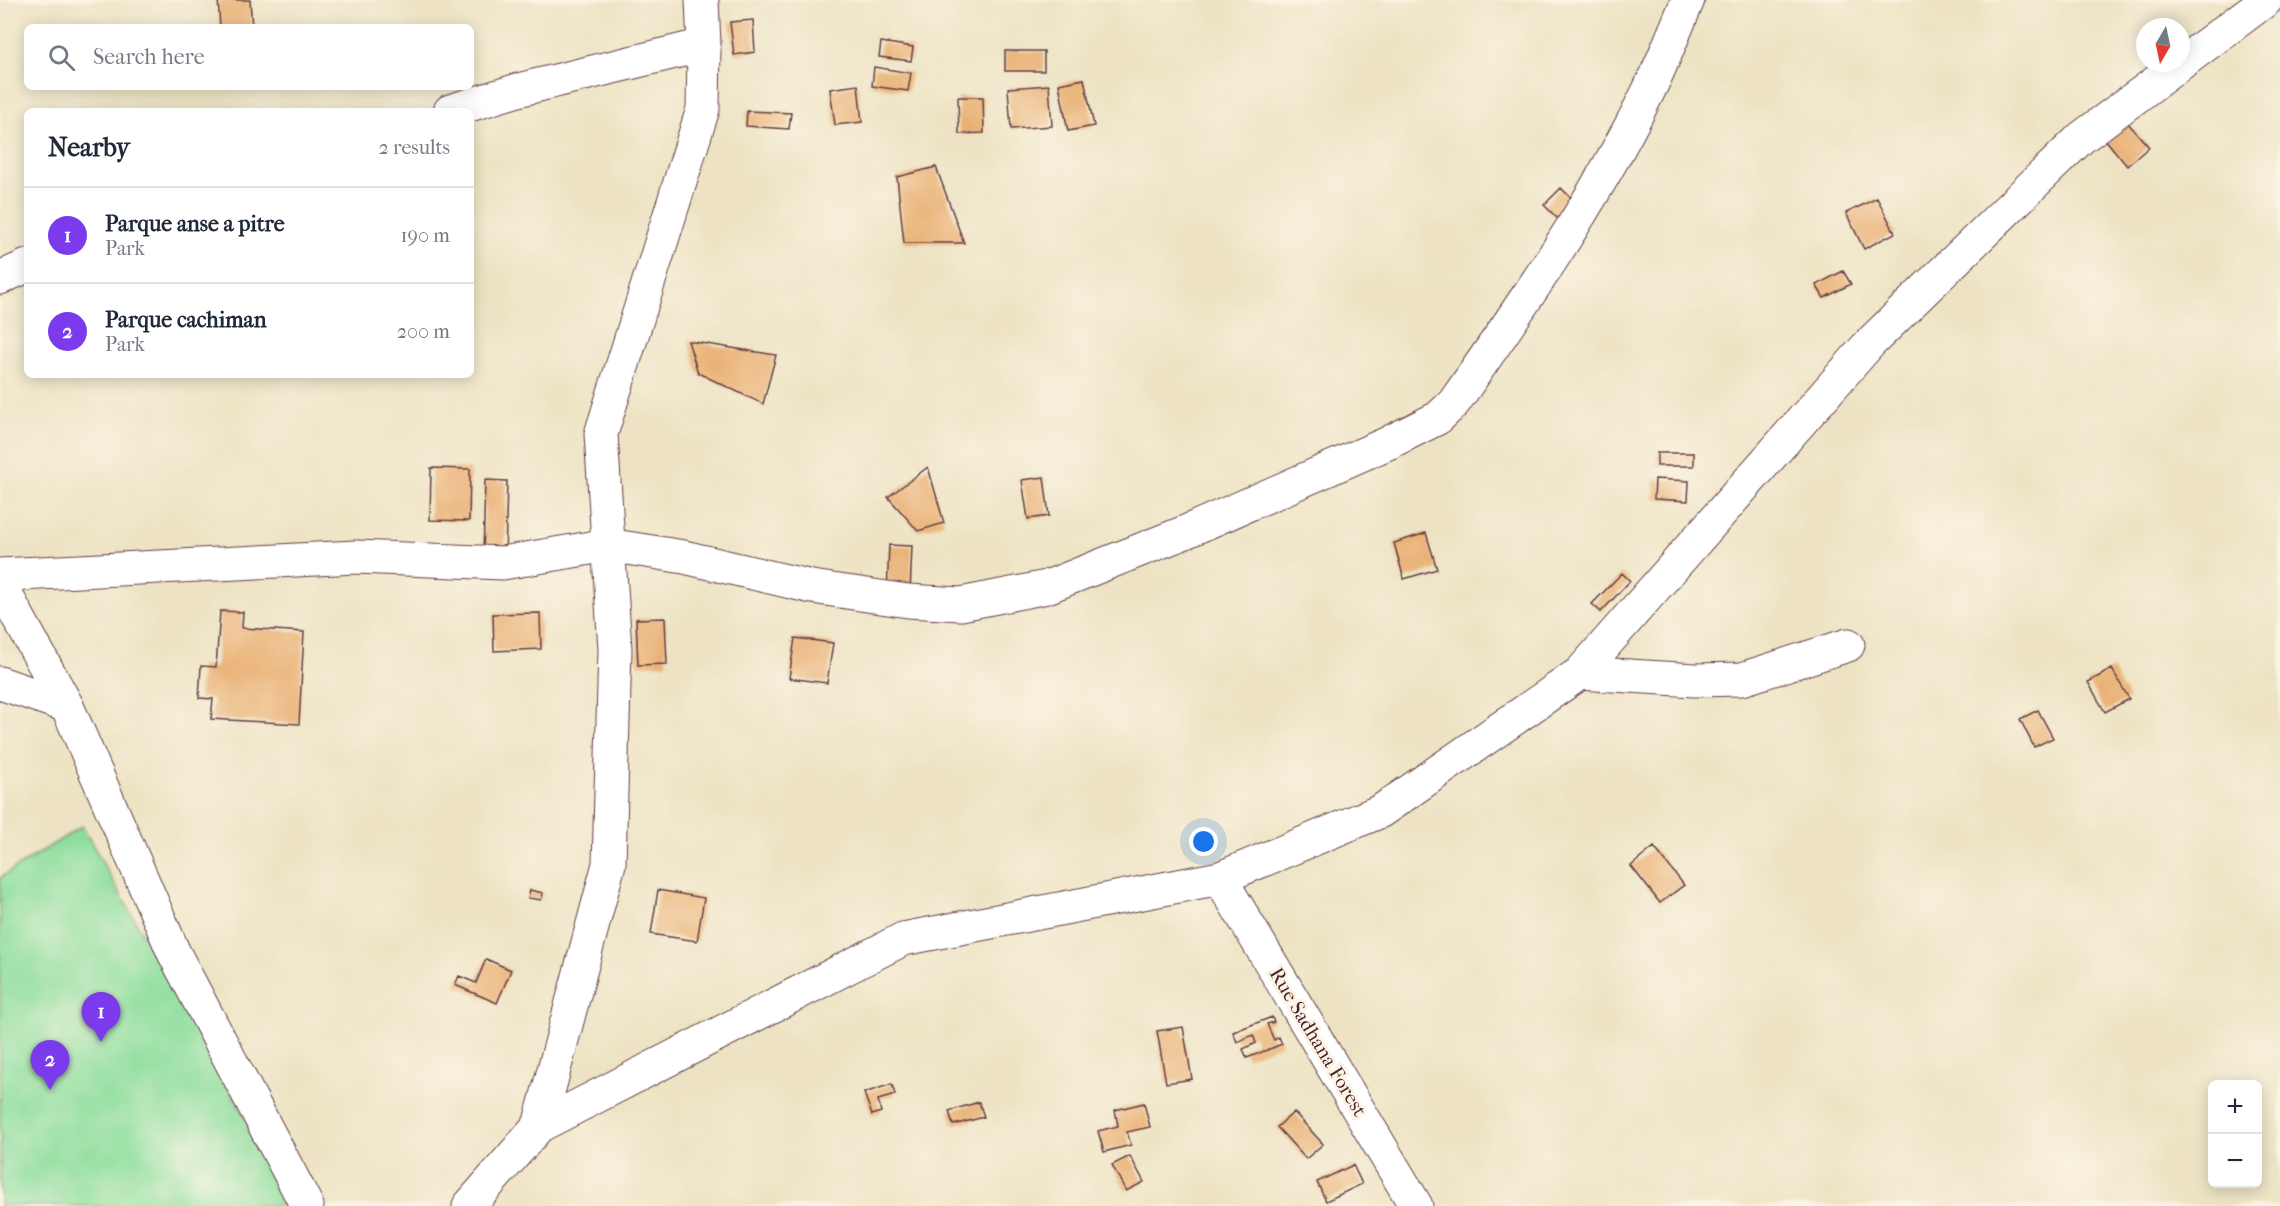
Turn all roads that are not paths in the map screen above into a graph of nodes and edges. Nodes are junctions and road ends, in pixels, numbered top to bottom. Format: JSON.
{"nodes":[{"id":1,"x":702,"y":0,"type":"edge"},
{"id":2,"x":1688,"y":0,"type":"edge"},
{"id":3,"x":2266,"y":0,"type":"edge"},
{"id":4,"x":704,"y":45,"type":"junction"},
{"id":5,"x":460,"y":108,"type":"edge"},
{"id":6,"x":24,"y":267,"type":"edge"},
{"id":7,"x":0,"y":278,"type":"edge"},
{"id":8,"x":608,"y":545,"type":"junction"},
{"id":9,"x":0,"y":574,"type":"edge"},
{"id":10,"x":0,"y":584,"type":"edge"},
{"id":11,"x":1848,"y":645,"type":"dead end"},
{"id":12,"x":1580,"y":673,"type":"junction"},
{"id":13,"x":0,"y":683,"type":"edge"},
{"id":14,"x":67,"y":706,"type":"junction"},
{"id":15,"x":1220,"y":878,"type":"junction"},
{"id":16,"x":539,"y":1126,"type":"junction"},
{"id":17,"x":307,"y":1206,"type":"edge"},
{"id":18,"x":469,"y":1206,"type":"edge"},
{"id":19,"x":1416,"y":1206,"type":"edge"}],
"edges":[{"from":1,"to":4,"type":"street"},
{"from":2,"to":8,"type":"street"},
{"from":3,"to":12,"type":"street"},
{"from":4,"to":5,"type":"street"},
{"from":4,"to":8,"type":"street"},
{"from":6,"to":7,"type":"street"},
{"from":8,"to":9,"type":"street"},
{"from":8,"to":16,"type":"street"},
{"from":10,"to":14,"type":"street"},
{"from":11,"to":12,"type":"street"},
{"from":12,"to":15,"type":"street"},
{"from":13,"to":14,"type":"street"},
{"from":14,"to":17,"type":"street"},
{"from":15,"to":16,"type":"street"},
{"from":15,"to":19,"type":"street","name":"Rue Sadhana Forest"},
{"from":16,"to":18,"type":"street"}]}
